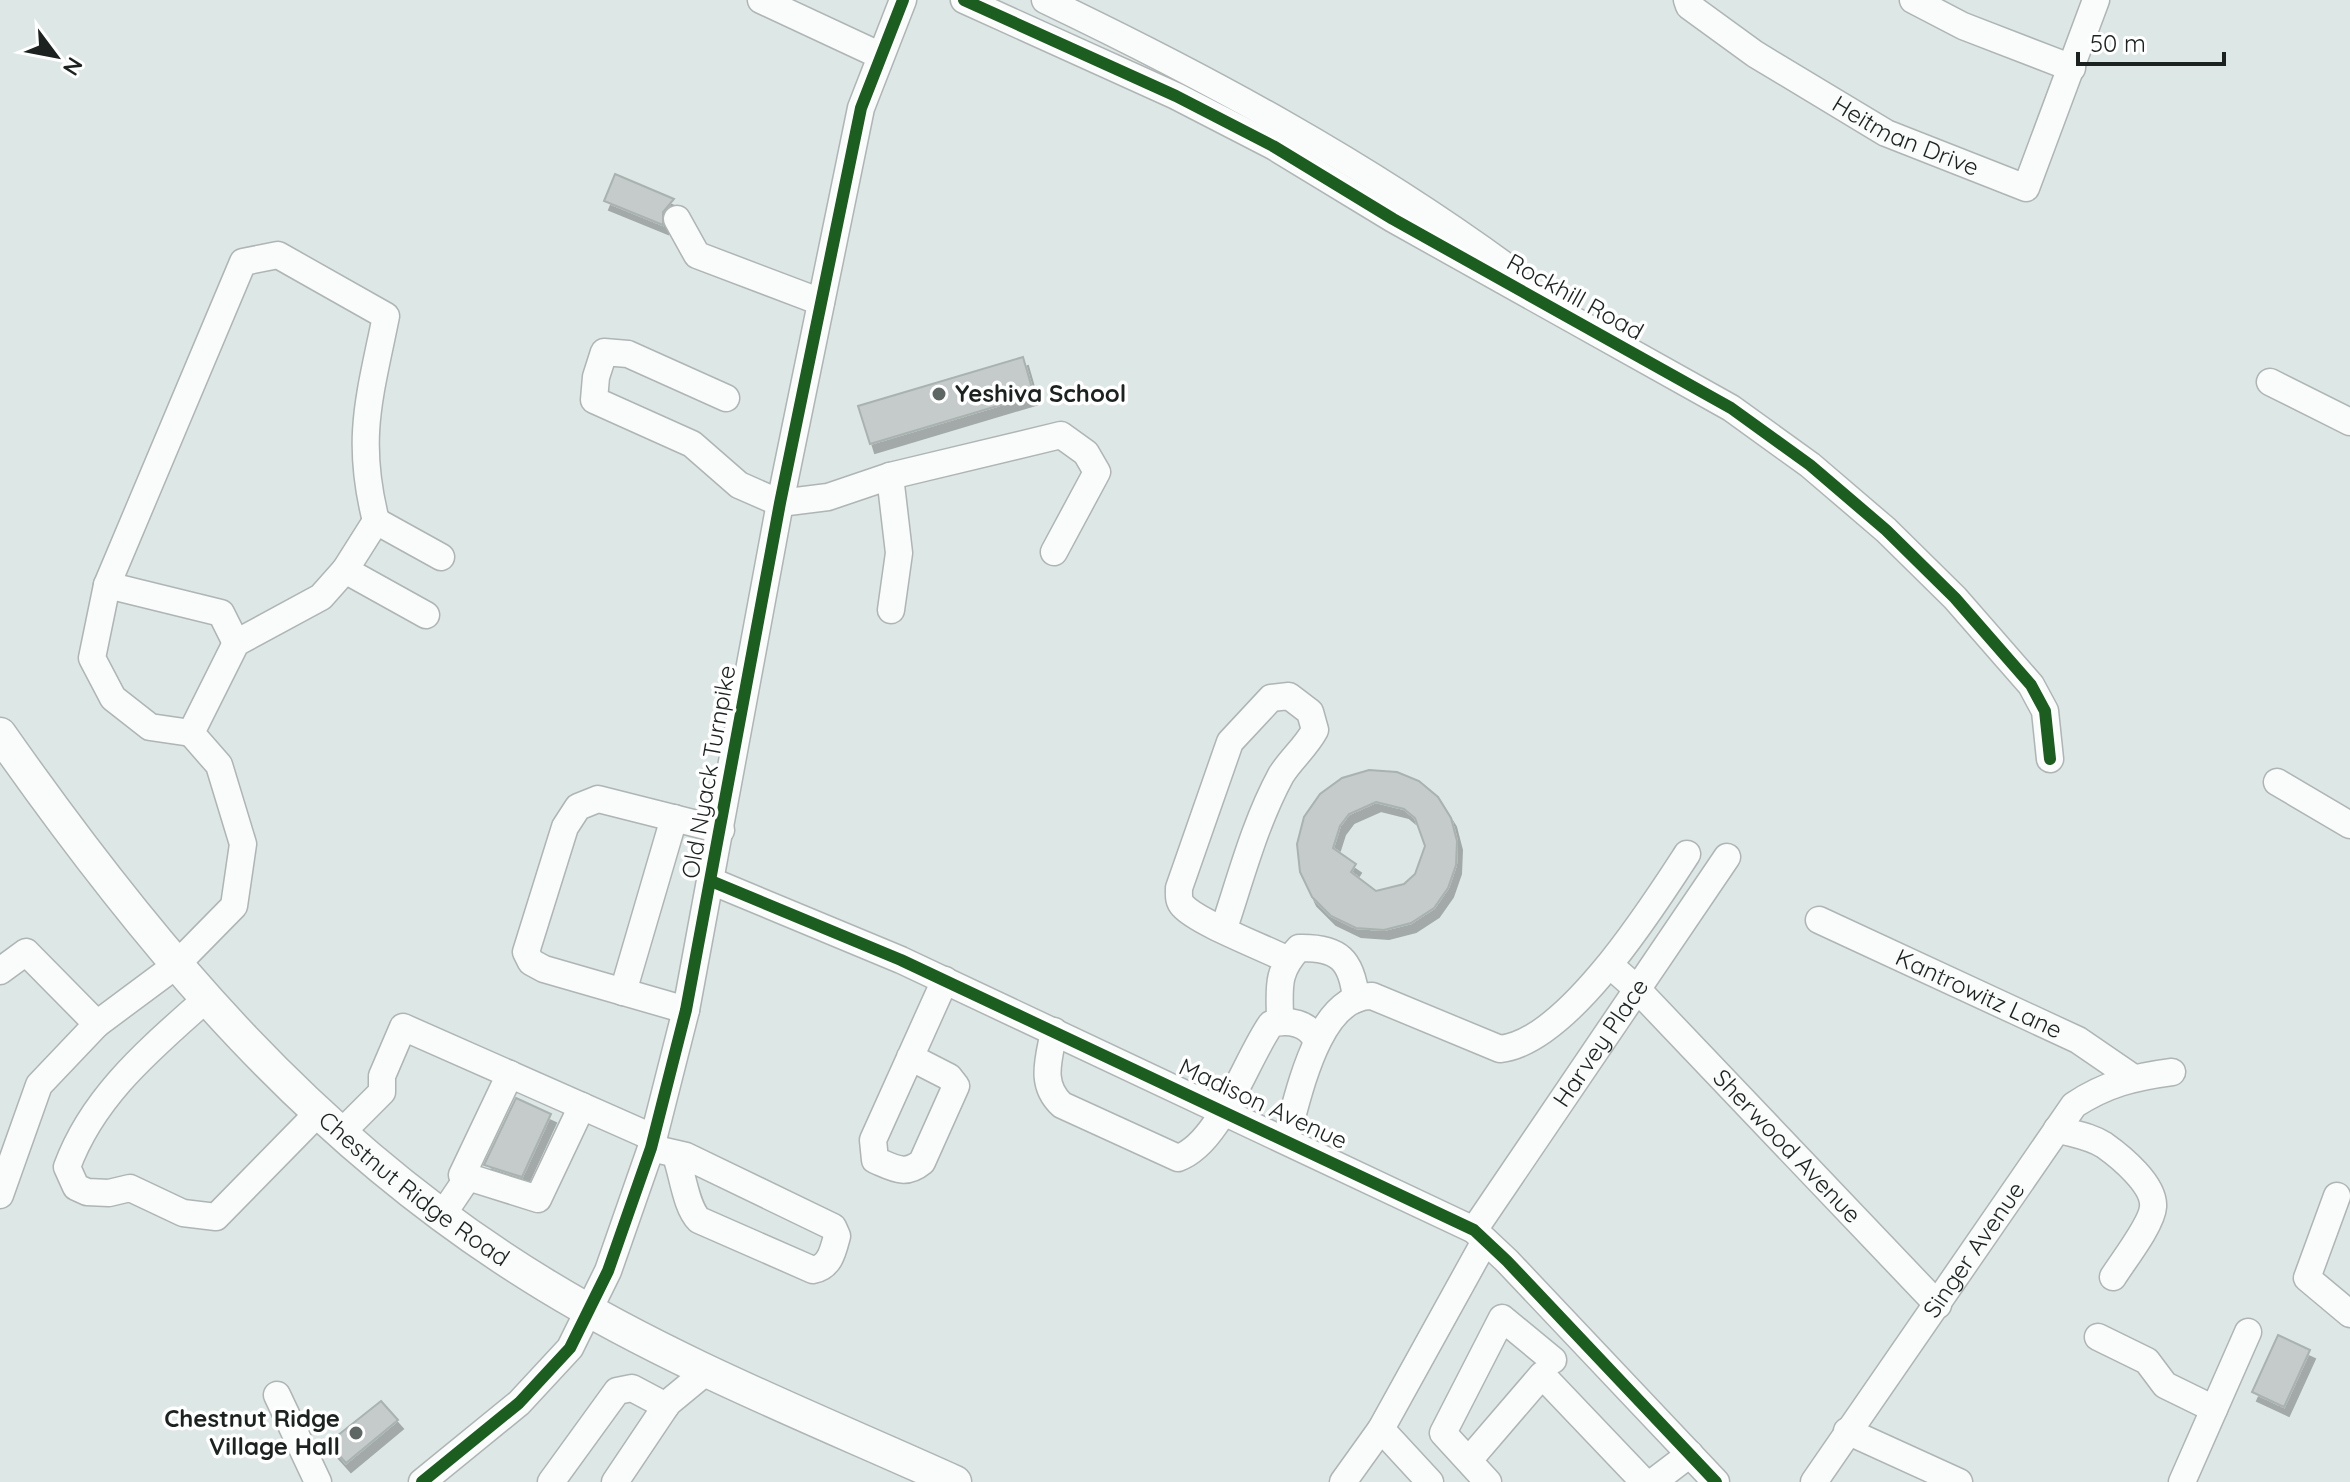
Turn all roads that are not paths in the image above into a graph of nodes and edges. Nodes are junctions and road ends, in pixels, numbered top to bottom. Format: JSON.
{"nodes":[{"id":1,"x":761,"y":0,"type":"edge"},
{"id":2,"x":903,"y":0,"type":"edge"},
{"id":3,"x":964,"y":0,"type":"edge"},
{"id":4,"x":1045,"y":0,"type":"edge"},
{"id":5,"x":1687,"y":0,"type":"edge"},
{"id":6,"x":1913,"y":0,"type":"edge"},
{"id":7,"x":2096,"y":0,"type":"edge"},
{"id":8,"x":879,"y":55,"type":"junction"},
{"id":9,"x":2072,"y":68,"type":"junction"},
{"id":10,"x":677,"y":219,"type":"dead end"},
{"id":11,"x":821,"y":302,"type":"junction"},
{"id":12,"x":1614,"y":345,"type":"junction"},
{"id":13,"x":2270,"y":382,"type":"dead end"},
{"id":14,"x":726,"y":398,"type":"dead end"},
{"id":15,"x":2350,"y":422,"type":"edge"},
{"id":16,"x":890,"y":476,"type":"junction"},
{"id":17,"x":780,"y":503,"type":"junction"},
{"id":18,"x":376,"y":521,"type":"junction"},
{"id":19,"x":1054,"y":552,"type":"dead end"},
{"id":20,"x":441,"y":557,"type":"dead end"},
{"id":21,"x":345,"y":570,"type":"junction"},
{"id":22,"x":107,"y":585,"type":"junction"},
{"id":23,"x":891,"y":610,"type":"dead end"},
{"id":24,"x":426,"y":615,"type":"dead end"},
{"id":25,"x":236,"y":643,"type":"junction"},
{"id":26,"x":191,"y":733,"type":"junction"},
{"id":27,"x":0,"y":734,"type":"edge"},
{"id":28,"x":2050,"y":759,"type":"dead end"},
{"id":29,"x":2277,"y":782,"type":"dead end"},
{"id":30,"x":674,"y":818,"type":"junction"},
{"id":31,"x":2350,"y":825,"type":"edge"},
{"id":32,"x":721,"y":830,"type":"junction"},
{"id":33,"x":1687,"y":854,"type":"dead end"},
{"id":34,"x":1727,"y":857,"type":"dead end"},
{"id":35,"x":711,"y":881,"type":"junction"},
{"id":36,"x":1819,"y":920,"type":"dead end"},
{"id":37,"x":1224,"y":928,"type":"junction"},
{"id":38,"x":1288,"y":960,"type":"junction"},
{"id":39,"x":175,"y":966,"type":"junction"},
{"id":40,"x":1611,"y":966,"type":"junction"},
{"id":41,"x":0,"y":971,"type":"edge"},
{"id":42,"x":945,"y":980,"type":"junction"},
{"id":43,"x":1637,"y":989,"type":"junction"},
{"id":44,"x":623,"y":992,"type":"junction"},
{"id":45,"x":1356,"y":999,"type":"junction"},
{"id":46,"x":205,"y":1000,"type":"junction"},
{"id":47,"x":686,"y":1010,"type":"junction"},
{"id":48,"x":1276,"y":1023,"type":"junction"},
{"id":49,"x":97,"y":1024,"type":"junction"},
{"id":50,"x":1054,"y":1031,"type":"junction"},
{"id":51,"x":1316,"y":1040,"type":"junction"},
{"id":52,"x":910,"y":1057,"type":"dead end"},
{"id":53,"x":2172,"y":1072,"type":"dead end"},
{"id":54,"x":510,"y":1074,"type":"junction"},
{"id":55,"x":2132,"y":1077,"type":"junction"},
{"id":56,"x":582,"y":1106,"type":"junction"},
{"id":57,"x":1222,"y":1109,"type":"junction"},
{"id":58,"x":328,"y":1124,"type":"junction"},
{"id":59,"x":2057,"y":1129,"type":"junction"},
{"id":60,"x":1286,"y":1139,"type":"junction"},
{"id":61,"x":661,"y":1147,"type":"junction"},
{"id":62,"x":708,"y":1166,"type":"junction"},
{"id":63,"x":468,"y":1177,"type":"junction"},
{"id":64,"x":687,"y":1184,"type":"junction"},
{"id":65,"x":0,"y":1195,"type":"edge"},
{"id":66,"x":2337,"y":1196,"type":"dead end"},
{"id":67,"x":441,"y":1217,"type":"junction"},
{"id":68,"x":1479,"y":1235,"type":"junction"},
{"id":69,"x":2113,"y":1277,"type":"dead end"},
{"id":70,"x":1938,"y":1305,"type":"junction"},
{"id":71,"x":590,"y":1311,"type":"junction"},
{"id":72,"x":2350,"y":1314,"type":"edge"},
{"id":73,"x":1574,"y":1331,"type":"junction"},
{"id":74,"x":2248,"y":1332,"type":"dead end"},
{"id":75,"x":2098,"y":1337,"type":"dead end"},
{"id":76,"x":668,"y":1352,"type":"junction"},
{"id":77,"x":1548,"y":1368,"type":"junction"},
{"id":78,"x":708,"y":1370,"type":"junction"},
{"id":79,"x":277,"y":1395,"type":"dead end"},
{"id":80,"x":667,"y":1404,"type":"junction"},
{"id":81,"x":2214,"y":1409,"type":"junction"},
{"id":82,"x":1381,"y":1429,"type":"junction"},
{"id":83,"x":1847,"y":1431,"type":"junction"},
{"id":84,"x":1690,"y":1454,"type":"junction"},
{"id":85,"x":1469,"y":1460,"type":"junction"},
{"id":86,"x":318,"y":1482,"type":"edge"},
{"id":87,"x":422,"y":1482,"type":"edge"},
{"id":88,"x":551,"y":1482,"type":"edge"},
{"id":89,"x":615,"y":1482,"type":"edge"},
{"id":90,"x":955,"y":1482,"type":"edge"},
{"id":91,"x":1343,"y":1482,"type":"edge"},
{"id":92,"x":1430,"y":1482,"type":"edge"},
{"id":93,"x":1488,"y":1482,"type":"edge"},
{"id":94,"x":1644,"y":1482,"type":"edge"},
{"id":95,"x":1653,"y":1482,"type":"edge"},
{"id":96,"x":1716,"y":1482,"type":"edge"},
{"id":97,"x":1814,"y":1482,"type":"edge"},
{"id":98,"x":1959,"y":1482,"type":"edge"},
{"id":99,"x":2182,"y":1482,"type":"edge"}],
"edges":[{"from":1,"to":8,"type":"street"},
{"from":2,"to":8,"type":"street","name":"Old Nyack Turnpike"},
{"from":3,"to":12,"type":"street","name":"Rockhill Road"},
{"from":4,"to":12,"type":"street","name":"Rockhill Road"},
{"from":5,"to":9,"type":"street","name":"Heitman Drive"},
{"from":6,"to":9,"type":"street"},
{"from":7,"to":9,"type":"street","name":"Heitman Drive"},
{"from":8,"to":11,"type":"street","name":"Old Nyack Turnpike"},
{"from":10,"to":11,"type":"street"},
{"from":11,"to":17,"type":"street","name":"Old Nyack Turnpike"},
{"from":12,"to":28,"type":"street","name":"Rockhill Road"},
{"from":13,"to":15,"type":"street"},
{"from":14,"to":17,"type":"street"},
{"from":16,"to":17,"type":"street"},
{"from":16,"to":19,"type":"street"},
{"from":16,"to":23,"type":"street"},
{"from":17,"to":32,"type":"street","name":"Old Nyack Turnpike"},
{"from":18,"to":20,"type":"street"},
{"from":18,"to":21,"type":"street"},
{"from":18,"to":22,"type":"street"},
{"from":21,"to":24,"type":"street"},
{"from":21,"to":25,"type":"street"},
{"from":22,"to":25,"type":"street"},
{"from":22,"to":26,"type":"street"},
{"from":25,"to":26,"type":"street"},
{"from":26,"to":39,"type":"street"},
{"from":27,"to":39,"type":"main road","name":"Chestnut Ridge Road"},
{"from":29,"to":31,"type":"street"},
{"from":30,"to":32,"type":"street"},
{"from":30,"to":44,"type":"street"},
{"from":30,"to":44,"type":"street"},
{"from":32,"to":35,"type":"street","name":"Old Nyack Turnpike"},
{"from":33,"to":40,"type":"street"},
{"from":34,"to":43,"type":"street","name":"Harvey Place"},
{"from":35,"to":42,"type":"street","name":"Madison Avenue"},
{"from":35,"to":47,"type":"street","name":"Old Nyack Turnpike"},
{"from":36,"to":55,"type":"street","name":"Kantrowitz Lane"},
{"from":37,"to":37,"type":"street"},
{"from":37,"to":38,"type":"street"},
{"from":38,"to":45,"type":"street"},
{"from":38,"to":48,"type":"street"},
{"from":39,"to":46,"type":"main road","name":"Chestnut Ridge Road"},
{"from":39,"to":49,"type":"street"},
{"from":40,"to":43,"type":"street","name":"Sherwood Avenue"},
{"from":40,"to":45,"type":"street"},
{"from":41,"to":49,"type":"street"},
{"from":42,"to":50,"type":"street","name":"Madison Avenue"},
{"from":42,"to":52,"type":"street"},
{"from":43,"to":68,"type":"street","name":"Harvey Place"},
{"from":43,"to":70,"type":"street","name":"Sherwood Avenue"},
{"from":44,"to":47,"type":"street"},
{"from":45,"to":51,"type":"street"},
{"from":46,"to":58,"type":"main road","name":"Chestnut Ridge Road"},
{"from":46,"to":58,"type":"street"},
{"from":47,"to":61,"type":"street","name":"Old Nyack Turnpike"},
{"from":48,"to":51,"type":"street"},
{"from":48,"to":57,"type":"street"},
{"from":49,"to":65,"type":"street"},
{"from":50,"to":57,"type":"street","name":"Madison Avenue"},
{"from":50,"to":57,"type":"street"},
{"from":51,"to":60,"type":"street"},
{"from":53,"to":55,"type":"street","name":"Singer Avenue"},
{"from":54,"to":56,"type":"street"},
{"from":54,"to":58,"type":"street"},
{"from":54,"to":63,"type":"street"},
{"from":55,"to":59,"type":"street","name":"Singer Avenue"},
{"from":56,"to":61,"type":"street"},
{"from":56,"to":63,"type":"street"},
{"from":57,"to":60,"type":"street","name":"Madison Avenue"},
{"from":58,"to":67,"type":"main road","name":"Chestnut Ridge Road"},
{"from":59,"to":69,"type":"street"},
{"from":59,"to":70,"type":"street","name":"Singer Avenue"},
{"from":60,"to":68,"type":"street","name":"Madison Avenue"},
{"from":61,"to":62,"type":"street"},
{"from":61,"to":64,"type":"street"},
{"from":61,"to":71,"type":"street","name":"Old Nyack Turnpike"},
{"from":62,"to":64,"type":"street"},
{"from":62,"to":64,"type":"street"},
{"from":63,"to":67,"type":"street"},
{"from":66,"to":72,"type":"street"},
{"from":67,"to":71,"type":"main road","name":"Chestnut Ridge Road"},
{"from":68,"to":73,"type":"street","name":"Madison Avenue"},
{"from":68,"to":82,"type":"street","name":"Harvey Place"},
{"from":70,"to":83,"type":"street","name":"Singer Avenue"},
{"from":71,"to":76,"type":"main road","name":"Chestnut Ridge Road"},
{"from":71,"to":87,"type":"street","name":"Old Nyack Turnpike"},
{"from":73,"to":77,"type":"street"},
{"from":73,"to":84,"type":"street","name":"Madison Avenue"},
{"from":74,"to":81,"type":"street"},
{"from":75,"to":81,"type":"street"},
{"from":76,"to":78,"type":"main road","name":"Chestnut Ridge Road"},
{"from":76,"to":80,"type":"street"},
{"from":77,"to":85,"type":"street"},
{"from":77,"to":85,"type":"street"},
{"from":77,"to":94,"type":"street"},
{"from":78,"to":80,"type":"street"},
{"from":78,"to":90,"type":"main road","name":"Chestnut Ridge Road"},
{"from":79,"to":86,"type":"street"},
{"from":80,"to":88,"type":"street"},
{"from":80,"to":89,"type":"street"},
{"from":81,"to":99,"type":"street"},
{"from":82,"to":91,"type":"street","name":"Harvey Place"},
{"from":82,"to":92,"type":"street"},
{"from":83,"to":97,"type":"street","name":"Singer Avenue"},
{"from":83,"to":98,"type":"street"},
{"from":84,"to":95,"type":"street"},
{"from":84,"to":96,"type":"street","name":"Madison Avenue"},
{"from":85,"to":93,"type":"street"}]}
